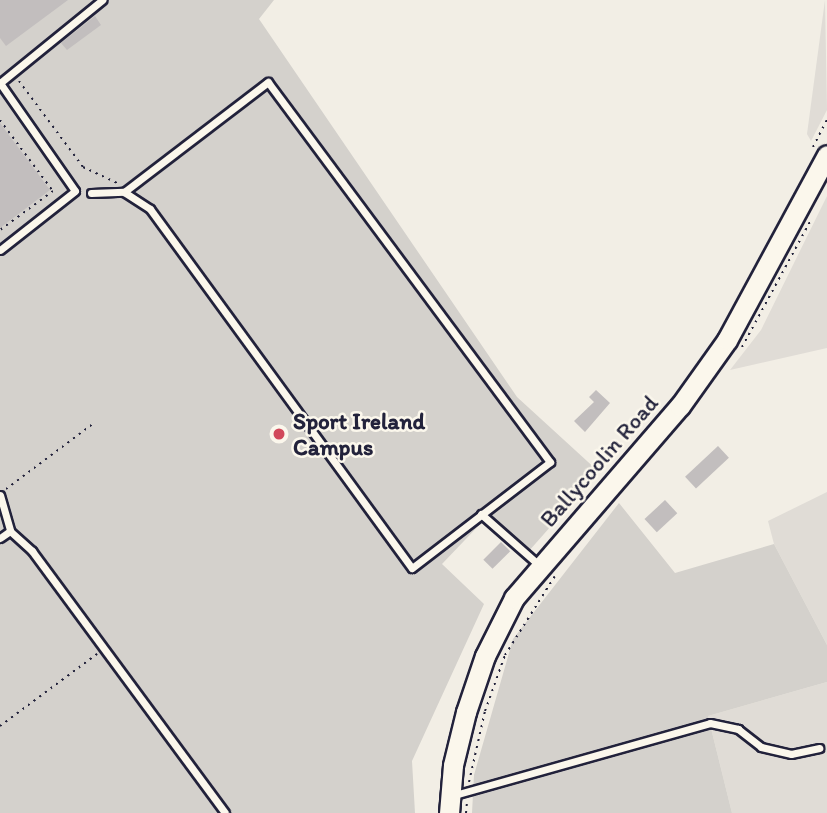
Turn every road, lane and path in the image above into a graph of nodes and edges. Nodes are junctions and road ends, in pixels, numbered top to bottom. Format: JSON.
{"nodes":[{"id":1,"x":102,"y":0,"type":"edge"},
{"id":2,"x":11,"y":70,"type":"junction"},
{"id":3,"x":0,"y":83,"type":"edge"},
{"id":4,"x":0,"y":120,"type":"edge"},
{"id":5,"x":827,"y":155,"type":"edge"},
{"id":6,"x":124,"y":192,"type":"junction"},
{"id":7,"x":91,"y":193,"type":"dead end"},
{"id":8,"x":0,"y":230,"type":"edge"},
{"id":9,"x":0,"y":250,"type":"edge"},
{"id":10,"x":94,"y":423,"type":"dead end"},
{"id":11,"x":0,"y":494,"type":"edge"},
{"id":12,"x":481,"y":514,"type":"junction"},
{"id":13,"x":10,"y":531,"type":"junction"},
{"id":14,"x":0,"y":538,"type":"edge"},
{"id":15,"x":540,"y":566,"type":"junction"},
{"id":16,"x":103,"y":649,"type":"junction"},
{"id":17,"x":0,"y":726,"type":"edge"},
{"id":18,"x":819,"y":748,"type":"dead end"},
{"id":19,"x":456,"y":805,"type":"edge"},
{"id":20,"x":225,"y":813,"type":"edge"},
{"id":21,"x":466,"y":813,"type":"edge"}],
"edges":[{"from":1,"to":2,"type":"lane"},
{"from":2,"to":3,"type":"lane"},
{"from":2,"to":6,"type":"path"},
{"from":3,"to":9,"type":"lane"},
{"from":4,"to":8,"type":"path"},
{"from":5,"to":15,"type":"street","name":"Ballycoolin Road"},
{"from":6,"to":7,"type":"lane"},
{"from":6,"to":12,"type":"lane"},
{"from":6,"to":12,"type":"lane"},
{"from":10,"to":11,"type":"path"},
{"from":11,"to":13,"type":"lane"},
{"from":12,"to":15,"type":"lane"},
{"from":13,"to":14,"type":"lane"},
{"from":13,"to":16,"type":"lane"},
{"from":15,"to":19,"type":"street","name":"Ballycoolin Road"},
{"from":16,"to":17,"type":"path"},
{"from":16,"to":20,"type":"lane"},
{"from":18,"to":19,"type":"lane"},
{"from":19,"to":21,"type":"path"}]}
